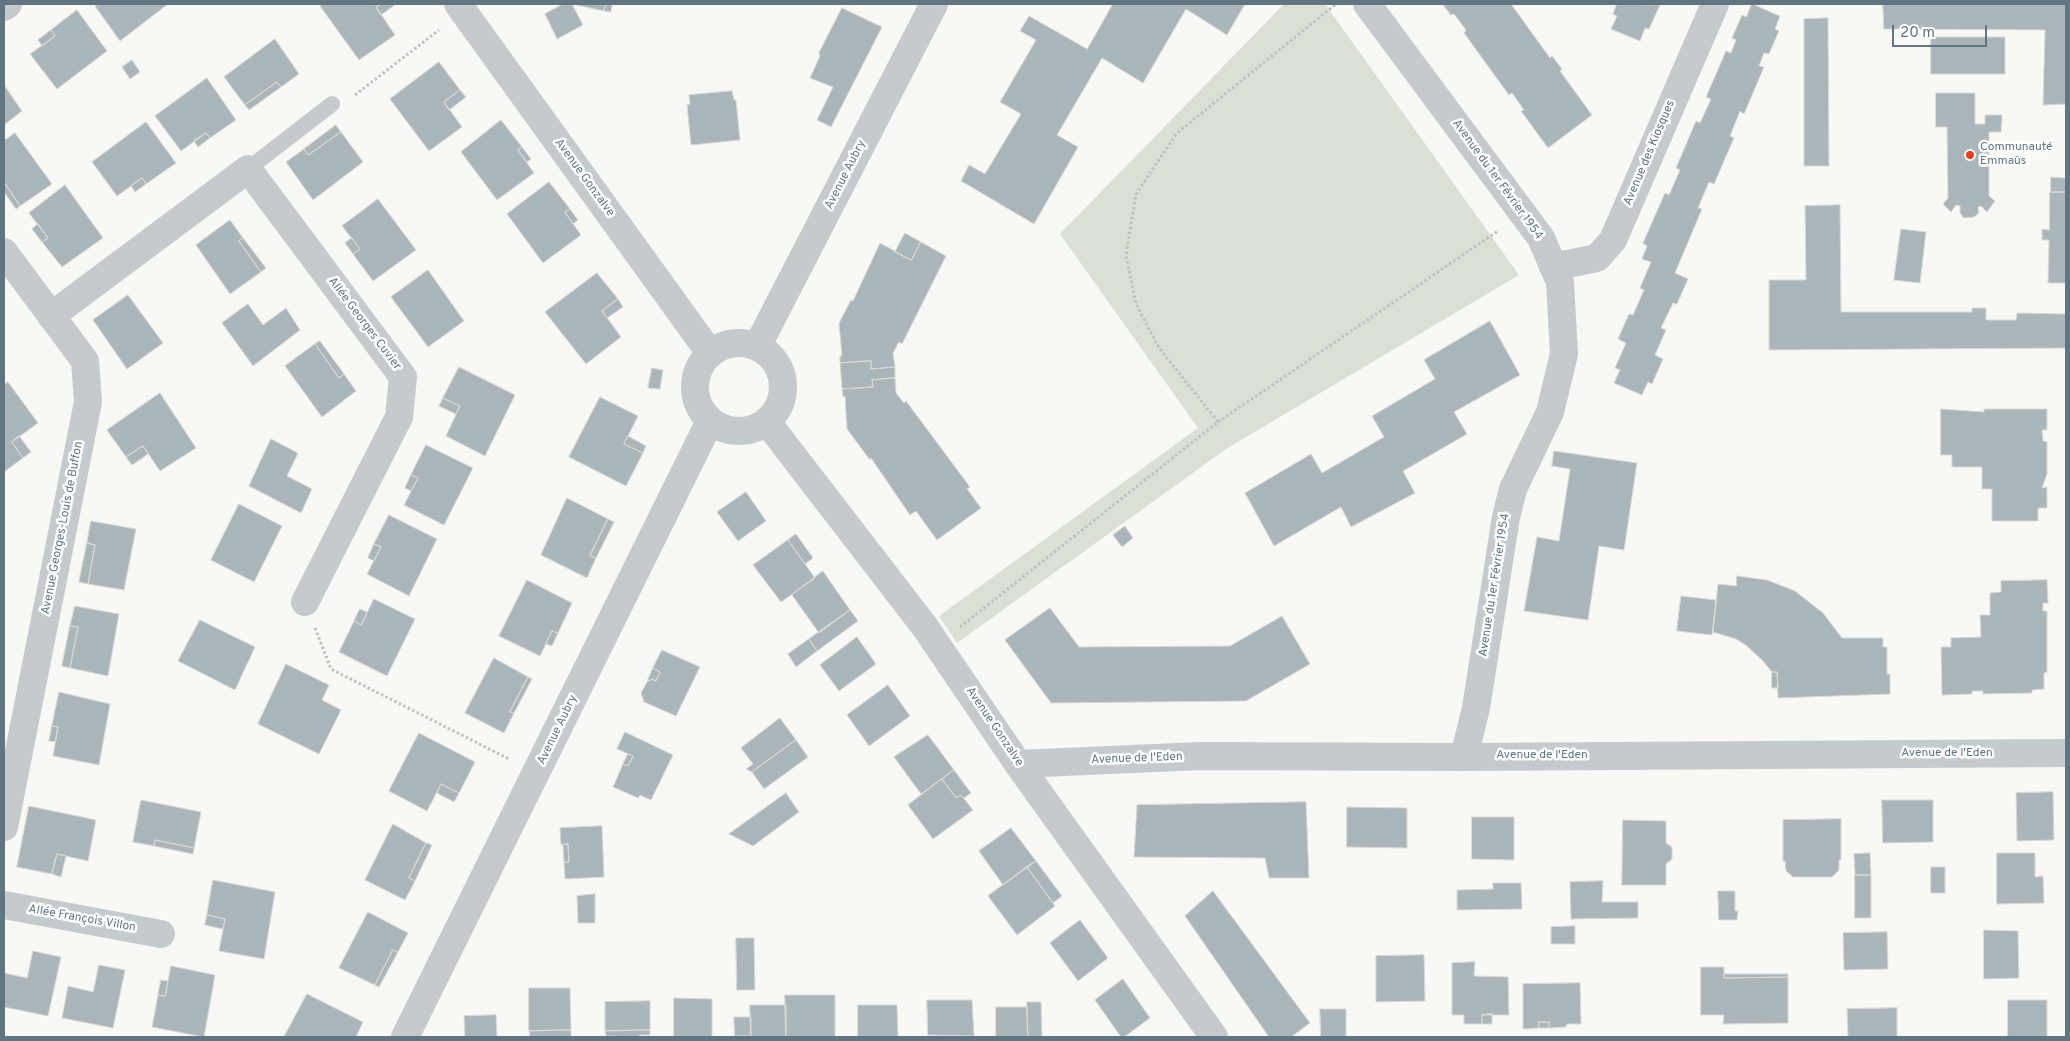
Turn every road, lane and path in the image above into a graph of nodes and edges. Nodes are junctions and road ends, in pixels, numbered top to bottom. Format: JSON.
{"nodes":[{"id":1,"x":8,"y":4,"type":"edge"},
{"id":2,"x":934,"y":4,"type":"edge"},
{"id":3,"x":1336,"y":4,"type":"edge"},
{"id":4,"x":1366,"y":4,"type":"edge"},
{"id":5,"x":1715,"y":4,"type":"edge"},
{"id":6,"x":4,"y":6,"type":"edge"},
{"id":7,"x":460,"y":8,"type":"edge"},
{"id":8,"x":332,"y":104,"type":"joint"},
{"id":9,"x":248,"y":169,"type":"junction"},
{"id":10,"x":1523,"y":214,"type":"junction"},
{"id":11,"x":4,"y":252,"type":"edge"},
{"id":12,"x":1553,"y":267,"type":"junction"},
{"id":13,"x":51,"y":316,"type":"junction"},
{"id":14,"x":758,"y":345,"type":"junction"},
{"id":15,"x":710,"y":353,"type":"junction"},
{"id":16,"x":710,"y":421,"type":"junction"},
{"id":17,"x":767,"y":422,"type":"junction"},
{"id":18,"x":1218,"y":422,"type":"junction"},
{"id":19,"x":305,"y":602,"type":"joint"},
{"id":20,"x":937,"y":645,"type":"junction"},
{"id":21,"x":2066,"y":753,"type":"edge"},
{"id":22,"x":1464,"y":756,"type":"junction"},
{"id":23,"x":10,"y":761,"type":"edge"},
{"id":24,"x":1018,"y":764,"type":"junction"},
{"id":25,"x":536,"y":773,"type":"junction"},
{"id":26,"x":4,"y":827,"type":"edge"},
{"id":27,"x":4,"y":905,"type":"edge"},
{"id":28,"x":161,"y":934,"type":"dead end"},
{"id":29,"x":405,"y":1037,"type":"edge"},
{"id":30,"x":1214,"y":1037,"type":"edge"}],
"edges":[{"from":1,"to":6,"type":"street"},
{"from":2,"to":14,"type":"street","name":"Avenue Aubry"},
{"from":3,"to":18,"type":"path"},
{"from":4,"to":10,"type":"street","name":"Avenue du 1er Février 1954"},
{"from":5,"to":12,"type":"street","name":"Avenue des Kiosques"},
{"from":7,"to":8,"type":"path"},
{"from":7,"to":15,"type":"street","name":"Avenue Gonzalve"},
{"from":8,"to":9,"type":"lane"},
{"from":9,"to":13,"type":"street"},
{"from":9,"to":19,"type":"street","name":"Allée Georges Cuvier"},
{"from":10,"to":12,"type":"street","name":"Avenue du 1er Février 1954"},
{"from":10,"to":18,"type":"path"},
{"from":11,"to":13,"type":"street","name":"Avenue Georges-Louis de Buffon"},
{"from":12,"to":22,"type":"street","name":"Avenue du 1er Février 1954"},
{"from":13,"to":23,"type":"street","name":"Avenue Georges-Louis de Buffon"},
{"from":14,"to":15,"type":"street"},
{"from":14,"to":17,"type":"street"},
{"from":15,"to":16,"type":"street"},
{"from":16,"to":17,"type":"street"},
{"from":16,"to":25,"type":"street","name":"Avenue Aubry"},
{"from":17,"to":20,"type":"street","name":"Avenue Gonzalve"},
{"from":18,"to":20,"type":"path"},
{"from":19,"to":25,"type":"path"},
{"from":20,"to":24,"type":"street","name":"Avenue Gonzalve"},
{"from":21,"to":22,"type":"street","name":"Avenue de l'Eden"},
{"from":22,"to":24,"type":"street","name":"Avenue de l'Eden"},
{"from":23,"to":26,"type":"street","name":"Avenue Georges-Louis de Buffon"},
{"from":24,"to":30,"type":"street","name":"Avenue Gonzalve"},
{"from":25,"to":29,"type":"street","name":"Avenue Aubry"},
{"from":27,"to":28,"type":"street","name":"Allée François Villon"}]}
